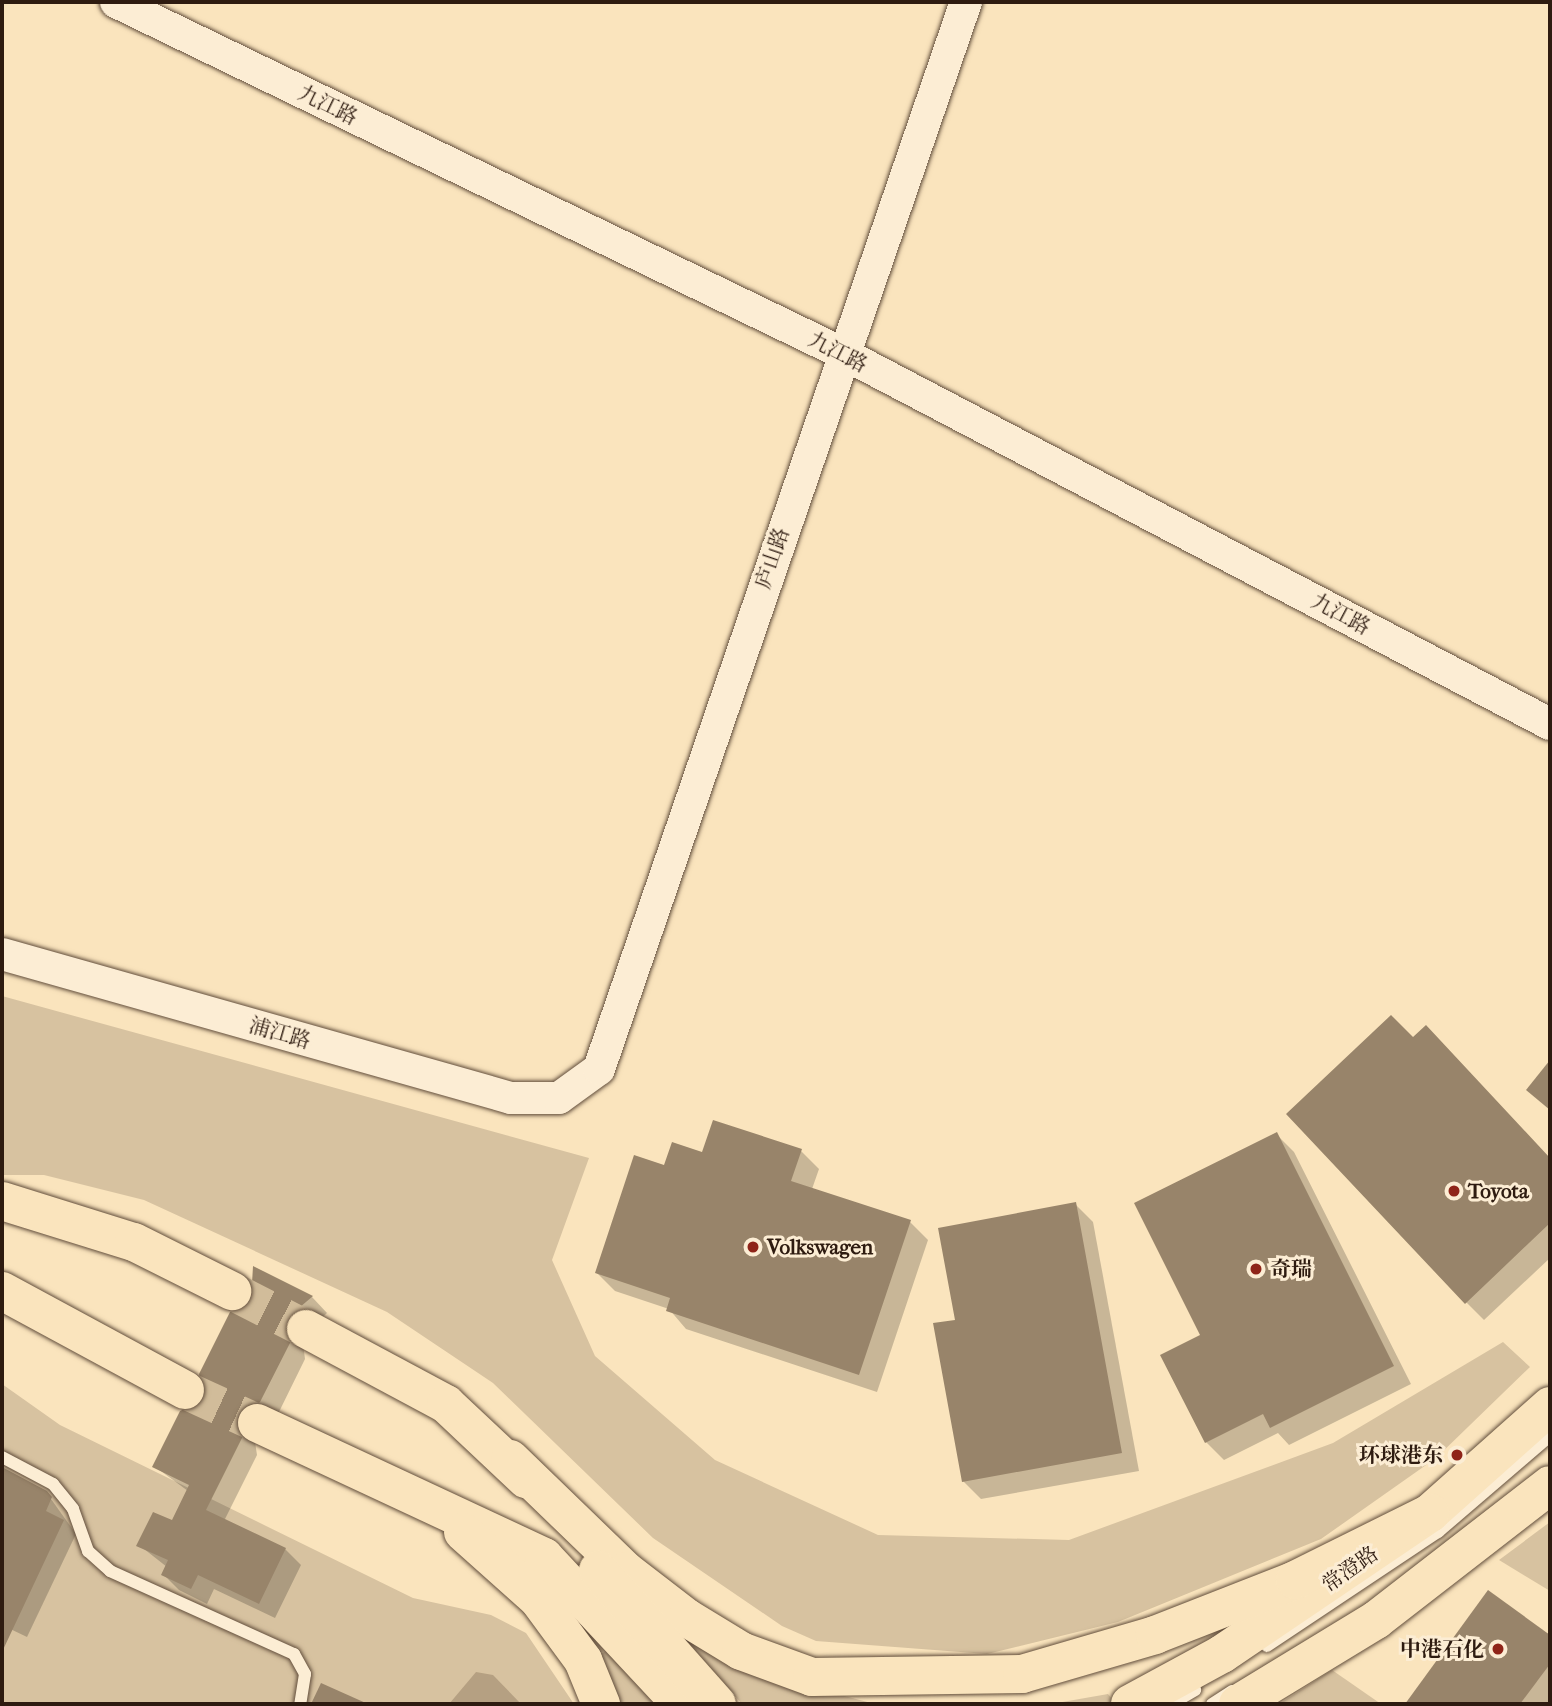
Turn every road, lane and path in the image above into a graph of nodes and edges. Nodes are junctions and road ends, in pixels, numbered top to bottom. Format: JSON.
{"nodes":[{"id":1,"x":116,"y":2,"type":"edge"},
{"id":2,"x":966,"y":2,"type":"edge"},
{"id":3,"x":842,"y":353,"type":"junction"},
{"id":4,"x":1550,"y":724,"type":"edge"},
{"id":5,"x":2,"y":954,"type":"edge"},
{"id":6,"x":559,"y":1098,"type":"joint"},
{"id":7,"x":2,"y":1201,"type":"edge"},
{"id":8,"x":2,"y":1211,"type":"edge"},
{"id":9,"x":70,"y":1218,"type":"junction"},
{"id":10,"x":2,"y":1291,"type":"edge"},
{"id":11,"x":232,"y":1291,"type":"tunnel mouth"},
{"id":12,"x":2,"y":1310,"type":"edge"},
{"id":13,"x":306,"y":1329,"type":"tunnel mouth"},
{"id":14,"x":111,"y":1352,"type":"junction"},
{"id":15,"x":185,"y":1390,"type":"tunnel mouth"},
{"id":16,"x":1550,"y":1406,"type":"edge"},
{"id":17,"x":257,"y":1423,"type":"tunnel mouth"},
{"id":18,"x":1550,"y":1436,"type":"edge"},
{"id":19,"x":2,"y":1457,"type":"edge"},
{"id":20,"x":510,"y":1459,"type":"junction"},
{"id":21,"x":1548,"y":1476,"type":"edge"},
{"id":22,"x":385,"y":1481,"type":"junction"},
{"id":23,"x":1430,"y":1513,"type":"junction"},
{"id":24,"x":1382,"y":1594,"type":"dead end"},
{"id":25,"x":1337,"y":1625,"type":"dead end"},
{"id":26,"x":1252,"y":1655,"type":"dead end"},
{"id":27,"x":1206,"y":1683,"type":"dead end"},
{"id":28,"x":300,"y":1704,"type":"edge"},
{"id":29,"x":601,"y":1704,"type":"edge"},
{"id":30,"x":681,"y":1704,"type":"edge"},
{"id":31,"x":717,"y":1704,"type":"edge"},
{"id":32,"x":1130,"y":1704,"type":"edge"},
{"id":33,"x":1171,"y":1704,"type":"edge"},
{"id":34,"x":1212,"y":1704,"type":"edge"},
{"id":35,"x":1238,"y":1704,"type":"edge"}],
"edges":[{"from":1,"to":3,"type":"street","name":"九江路"},
{"from":2,"to":3,"type":"street","name":"庐山路"},
{"from":3,"to":4,"type":"street","name":"九江路"},
{"from":3,"to":6,"type":"street","name":"庐山路"},
{"from":5,"to":6,"type":"street","name":"浦江路"},
{"from":7,"to":9,"type":"main road"},
{"from":8,"to":9,"type":"main road"},
{"from":9,"to":11,"type":"main road"},
{"from":10,"to":14,"type":"main road"},
{"from":12,"to":14,"type":"main road"},
{"from":13,"to":20,"type":"main road"},
{"from":14,"to":15,"type":"main road"},
{"from":16,"to":23,"type":"main road","name":"常澄路"},
{"from":17,"to":22,"type":"main road"},
{"from":18,"to":26,"type":"lane"},
{"from":19,"to":28,"type":"lane"},
{"from":20,"to":23,"type":"main road"},
{"from":20,"to":31,"type":"main road"},
{"from":21,"to":24,"type":"lane"},
{"from":21,"to":35,"type":"main road"},
{"from":22,"to":29,"type":"main road"},
{"from":22,"to":30,"type":"main road"},
{"from":23,"to":32,"type":"main road","name":"常澄路"},
{"from":25,"to":34,"type":"lane"},
{"from":27,"to":33,"type":"lane"}]}
